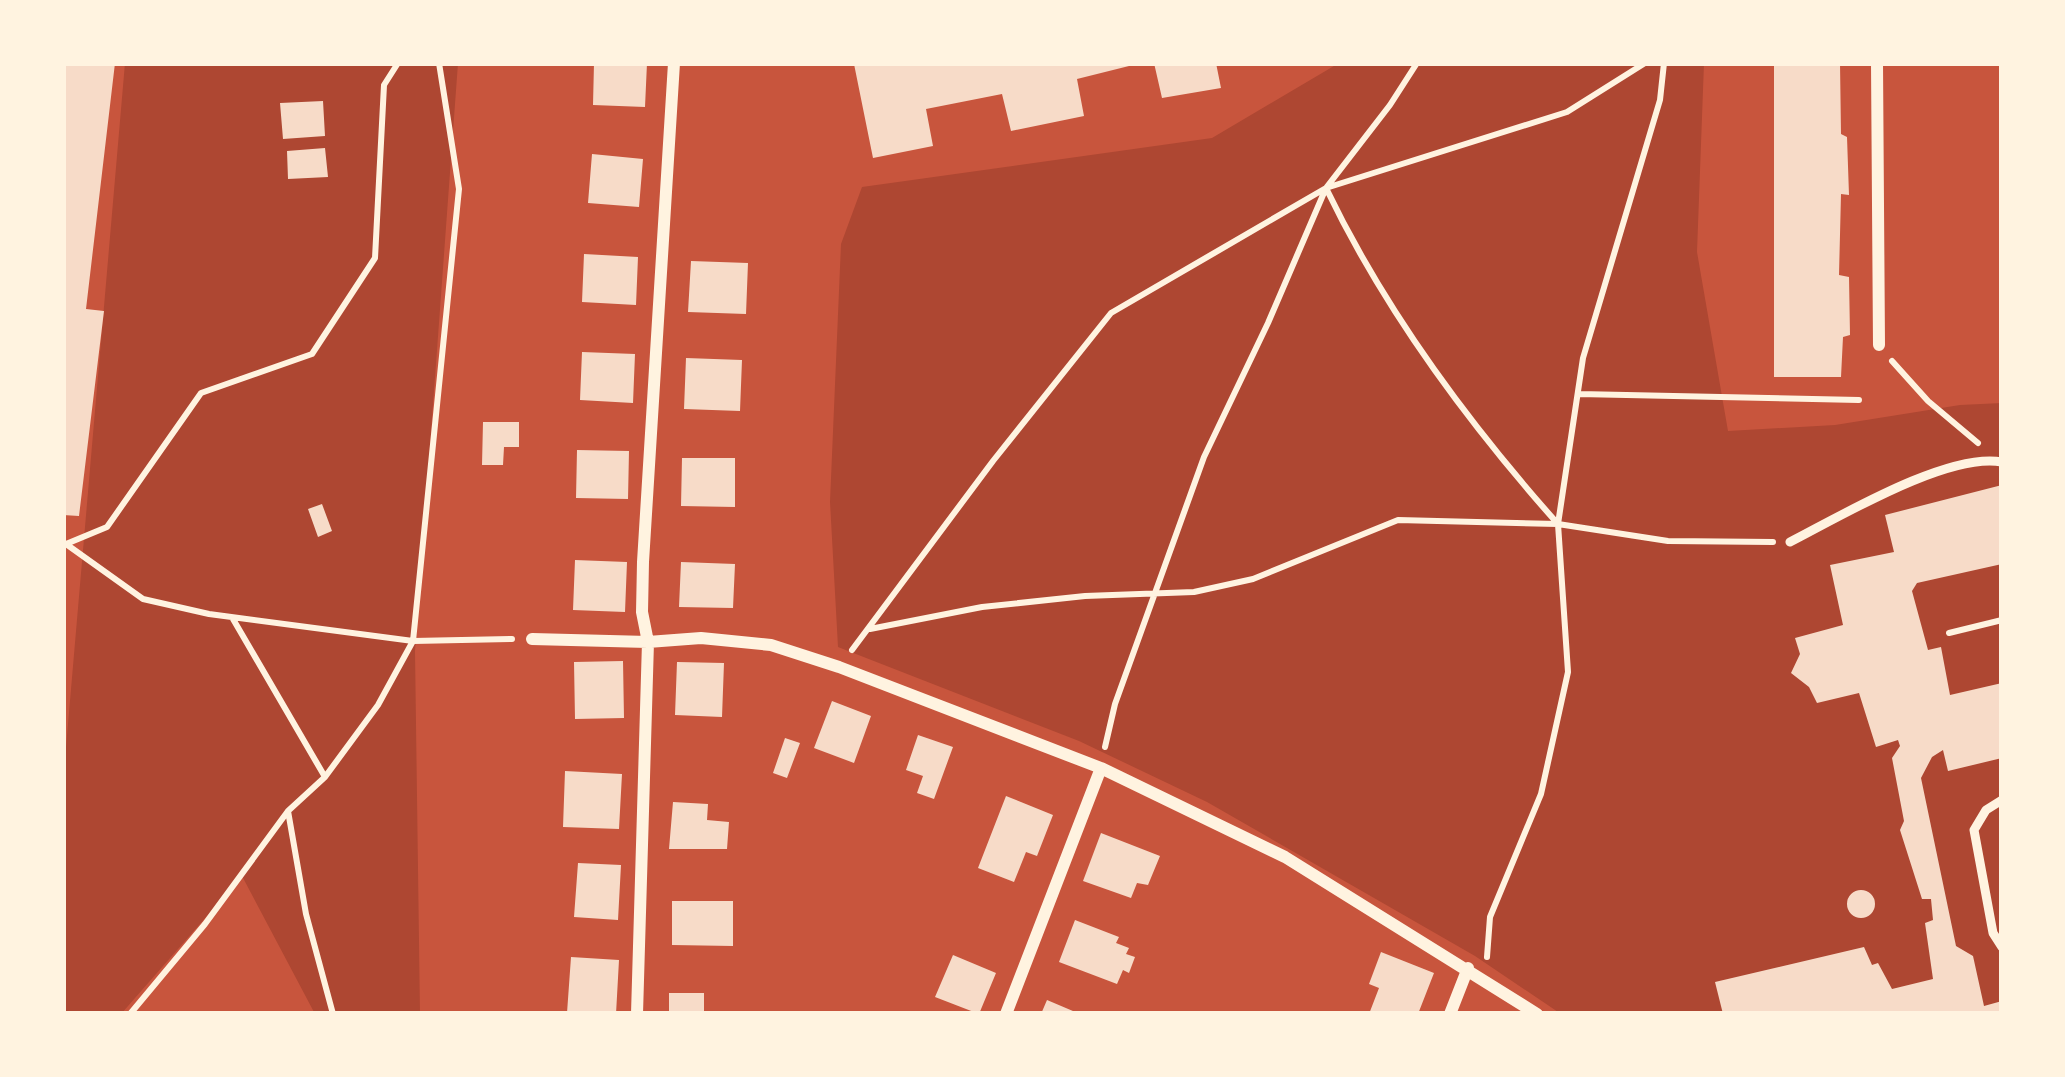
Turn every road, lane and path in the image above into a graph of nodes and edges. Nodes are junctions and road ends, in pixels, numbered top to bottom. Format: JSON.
{"nodes":[{"id":1,"x":398,"y":63,"type":"edge"},
{"id":2,"x":439,"y":63,"type":"edge"},
{"id":3,"x":674,"y":63,"type":"edge"},
{"id":4,"x":1417,"y":63,"type":"edge"},
{"id":5,"x":1646,"y":63,"type":"edge"},
{"id":6,"x":1664,"y":63,"type":"edge"},
{"id":7,"x":1877,"y":63,"type":"edge"},
{"id":8,"x":1326,"y":188,"type":"junction"},
{"id":9,"x":1879,"y":345,"type":"joint"},
{"id":10,"x":1579,"y":394,"type":"junction"},
{"id":11,"x":1859,"y":400,"type":"dead end"},
{"id":12,"x":2000,"y":461,"type":"edge"},
{"id":13,"x":1558,"y":524,"type":"junction"},
{"id":14,"x":1790,"y":542,"type":"joint"},
{"id":15,"x":64,"y":543,"type":"edge"},
{"id":16,"x":1152,"y":596,"type":"junction"},
{"id":17,"x":232,"y":617,"type":"junction"},
{"id":18,"x":2002,"y":620,"type":"edge"},
{"id":19,"x":868,"y":630,"type":"junction"},
{"id":20,"x":1949,"y":632,"type":"dead end"},
{"id":21,"x":532,"y":639,"type":"joint"},
{"id":22,"x":413,"y":641,"type":"junction"},
{"id":23,"x":648,"y":642,"type":"junction"},
{"id":24,"x":839,"y":667,"type":"junction"},
{"id":25,"x":1101,"y":768,"type":"junction"},
{"id":26,"x":325,"y":776,"type":"junction"},
{"id":27,"x":2002,"y":800,"type":"edge"},
{"id":28,"x":288,"y":811,"type":"junction"},
{"id":29,"x":2002,"y":946,"type":"edge"},
{"id":30,"x":1468,"y":968,"type":"junction"},
{"id":31,"x":1486,"y":980,"type":"junction"},
{"id":32,"x":130,"y":1014,"type":"edge"},
{"id":33,"x":333,"y":1014,"type":"edge"},
{"id":34,"x":637,"y":1014,"type":"edge"},
{"id":35,"x":1006,"y":1014,"type":"edge"},
{"id":36,"x":1450,"y":1014,"type":"edge"},
{"id":37,"x":1537,"y":1014,"type":"edge"}],
"edges":[{"from":1,"to":15,"type":"path"},
{"from":2,"to":22,"type":"path"},
{"from":3,"to":23,"type":"street"},
{"from":4,"to":8,"type":"path"},
{"from":5,"to":8,"type":"path"},
{"from":6,"to":10,"type":"path"},
{"from":7,"to":9,"type":"street"},
{"from":8,"to":13,"type":"path"},
{"from":8,"to":16,"type":"path"},
{"from":8,"to":19,"type":"path"},
{"from":9,"to":12,"type":"path"},
{"from":10,"to":11,"type":"path"},
{"from":10,"to":13,"type":"path"},
{"from":12,"to":14,"type":"lane"},
{"from":13,"to":14,"type":"path"},
{"from":13,"to":16,"type":"path"},
{"from":13,"to":31,"type":"path"},
{"from":15,"to":17,"type":"path"},
{"from":16,"to":19,"type":"path"},
{"from":16,"to":25,"type":"path"},
{"from":17,"to":22,"type":"path"},
{"from":17,"to":26,"type":"path"},
{"from":18,"to":20,"type":"path"},
{"from":19,"to":24,"type":"path"},
{"from":21,"to":22,"type":"path"},
{"from":21,"to":23,"type":"street"},
{"from":22,"to":26,"type":"path"},
{"from":23,"to":24,"type":"street"},
{"from":23,"to":34,"type":"street"},
{"from":24,"to":25,"type":"street"},
{"from":25,"to":30,"type":"street"},
{"from":25,"to":35,"type":"street"},
{"from":26,"to":28,"type":"path"},
{"from":27,"to":29,"type":"lane"},
{"from":28,"to":32,"type":"path"},
{"from":28,"to":33,"type":"path"},
{"from":30,"to":31,"type":"street"},
{"from":30,"to":36,"type":"street"},
{"from":31,"to":37,"type":"street"}]}
